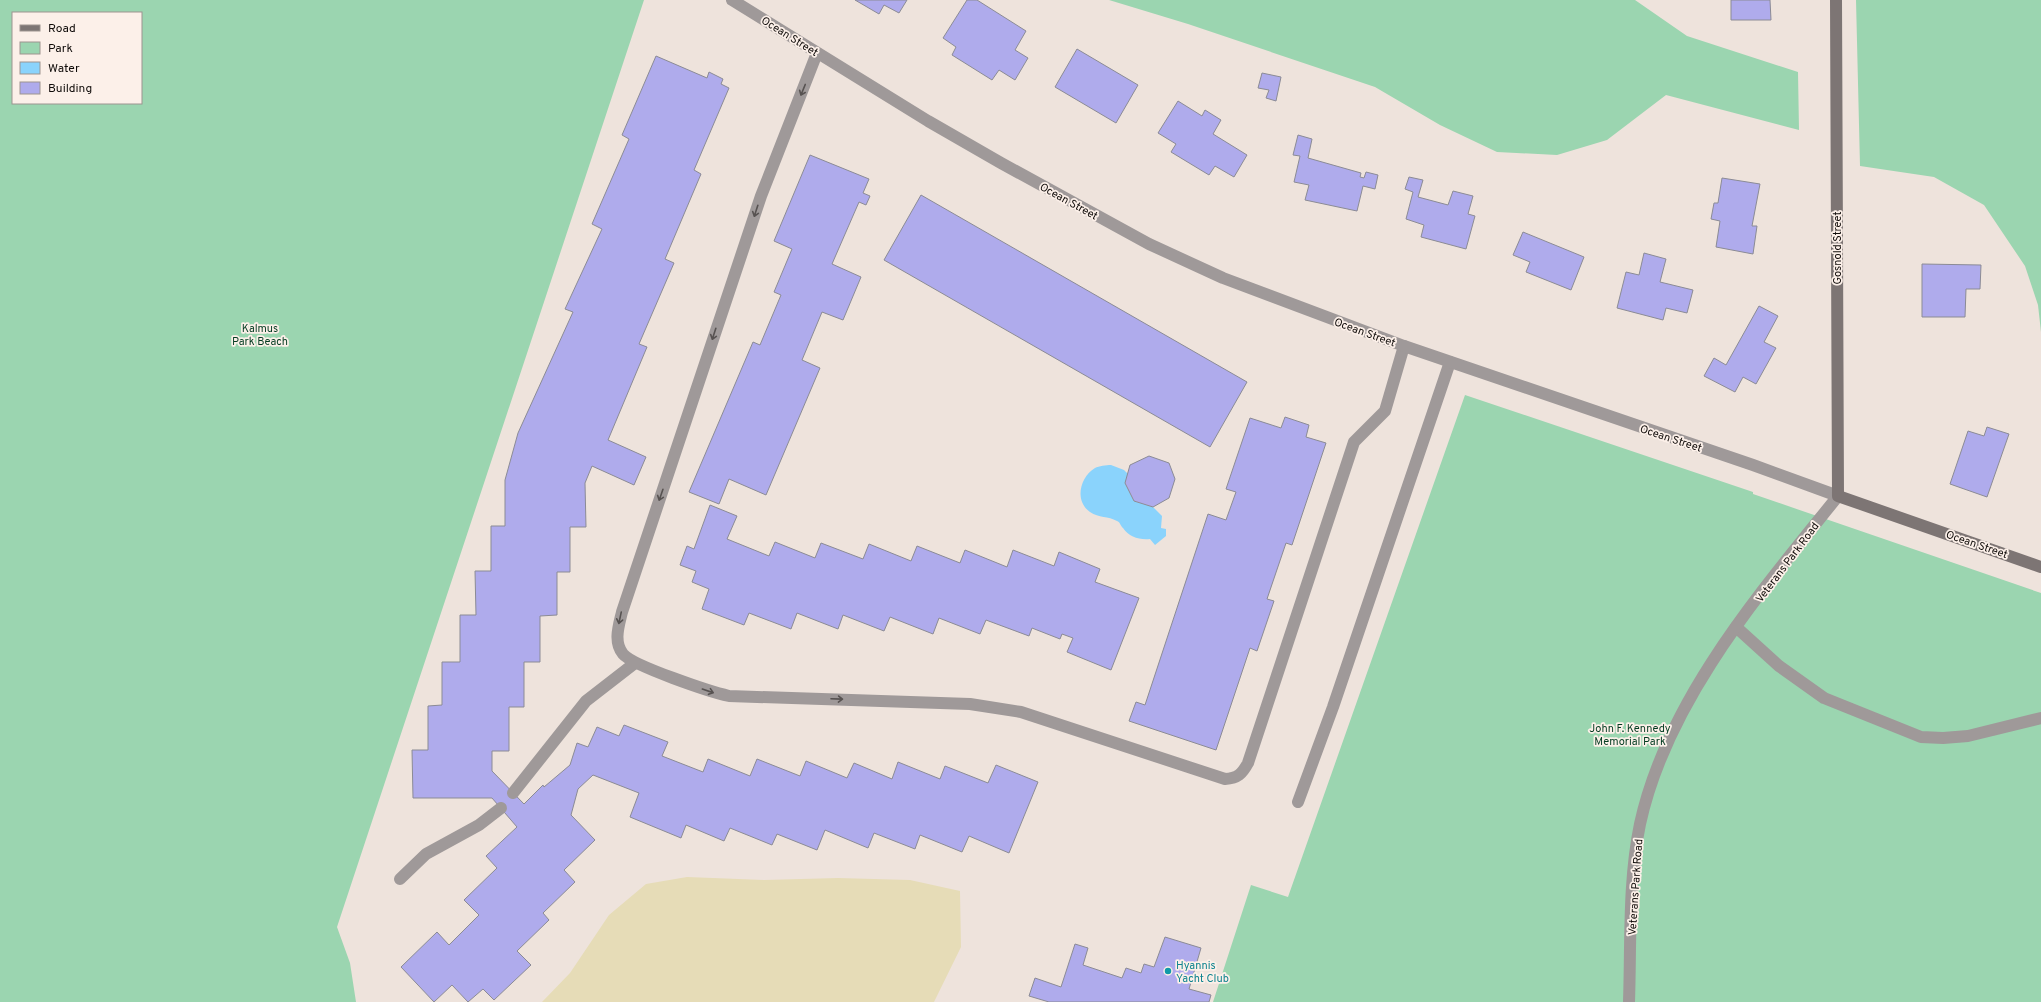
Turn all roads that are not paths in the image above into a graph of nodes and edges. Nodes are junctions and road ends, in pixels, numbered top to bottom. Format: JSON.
{"nodes":[{"id":1,"x":732,"y":0,"type":"edge"},
{"id":2,"x":1836,"y":0,"type":"edge"},
{"id":3,"x":818,"y":54,"type":"junction"},
{"id":4,"x":1404,"y":346,"type":"junction"},
{"id":5,"x":1450,"y":362,"type":"junction"},
{"id":6,"x":1838,"y":496,"type":"junction"},
{"id":7,"x":2041,"y":566,"type":"edge"},
{"id":8,"x":1736,"y":628,"type":"junction"},
{"id":9,"x":635,"y":663,"type":"junction"},
{"id":10,"x":2041,"y":718,"type":"edge"},
{"id":11,"x":513,"y":793,"type":"dead end"},
{"id":12,"x":1298,"y":802,"type":"dead end"},
{"id":13,"x":501,"y":808,"type":"dead end"},
{"id":14,"x":400,"y":879,"type":"dead end"},
{"id":15,"x":1629,"y":1002,"type":"edge"}],
"edges":[{"from":1,"to":3,"type":"street","name":"Ocean Street"},
{"from":2,"to":6,"type":"main road","name":"Gosnold Street"},
{"from":3,"to":4,"type":"street","name":"Ocean Street"},
{"from":3,"to":9,"type":"street","one_way":true},
{"from":4,"to":5,"type":"street","name":"Ocean Street"},
{"from":9,"to":4,"type":"street","one_way":true},
{"from":5,"to":6,"type":"street","name":"Ocean Street"},
{"from":5,"to":12,"type":"street"},
{"from":6,"to":7,"type":"main road","name":"Ocean Street"},
{"from":6,"to":8,"type":"street","name":"Veterans Park Road"},
{"from":8,"to":10,"type":"street"},
{"from":8,"to":15,"type":"street","name":"Veterans Park Road"},
{"from":9,"to":11,"type":"street"},
{"from":13,"to":14,"type":"street"}]}
